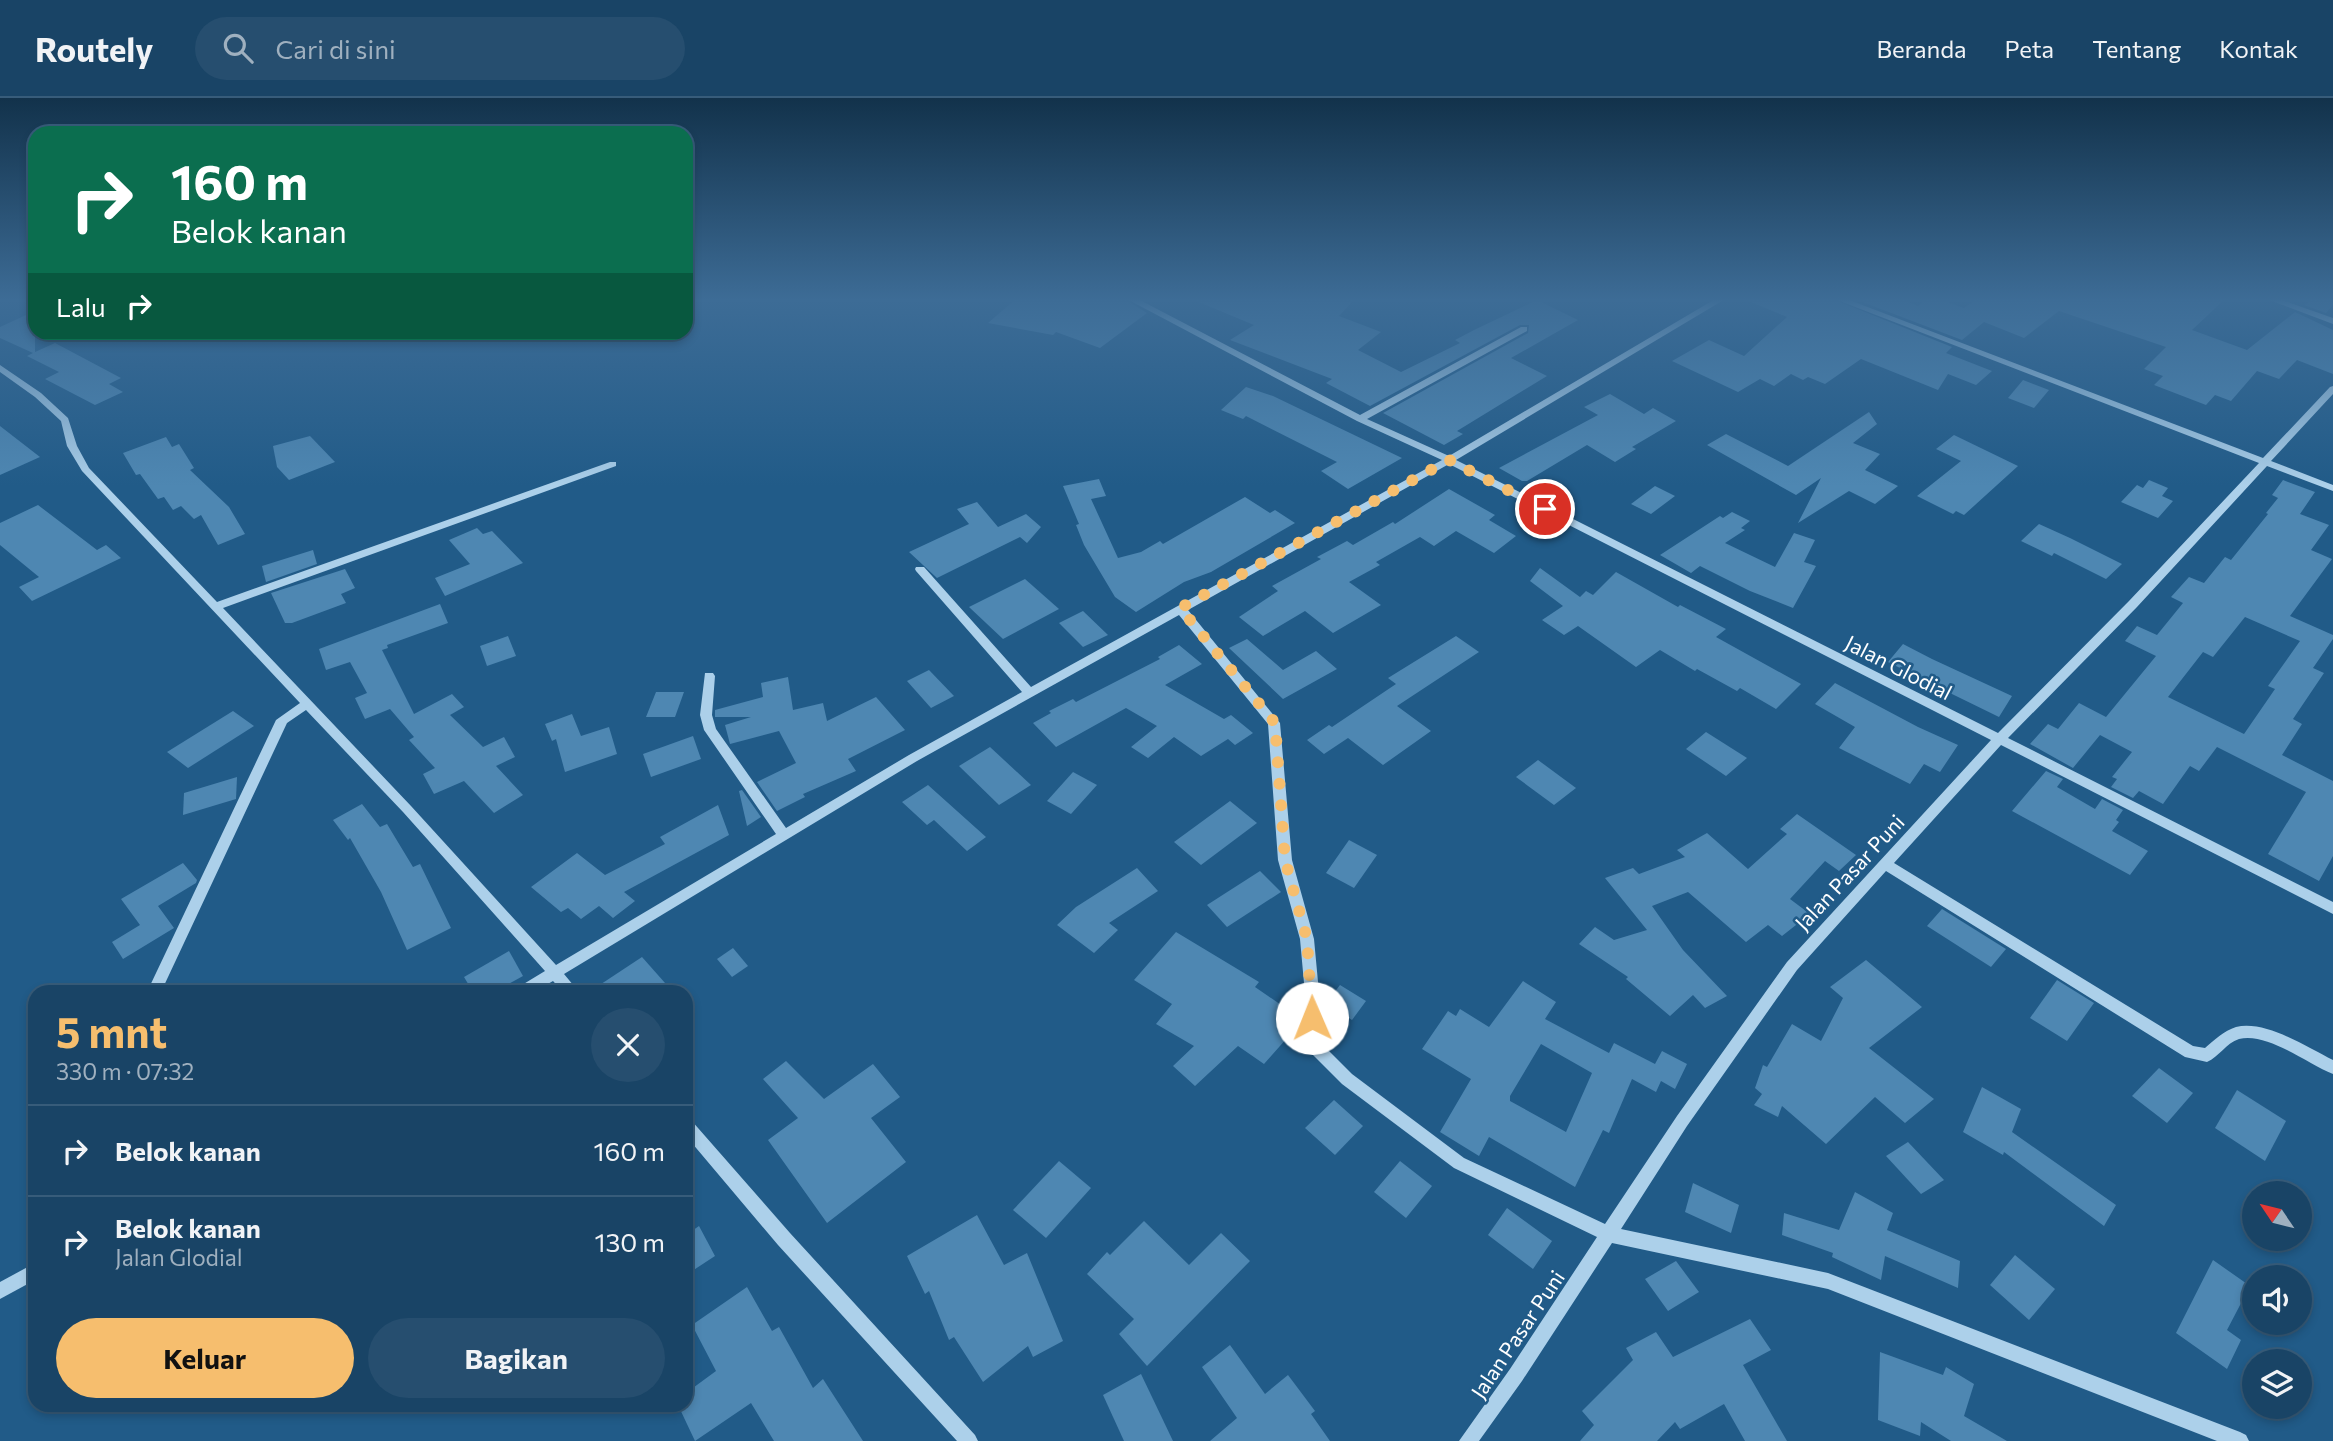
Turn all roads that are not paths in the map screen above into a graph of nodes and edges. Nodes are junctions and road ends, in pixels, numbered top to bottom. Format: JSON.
{"nodes":[{"id":1,"x":1249,"y":361,"type":"edge"},
{"id":2,"x":1466,"y":361,"type":"edge"},
{"id":3,"x":1617,"y":361,"type":"edge"},
{"id":4,"x":2001,"y":361,"type":"edge"},
{"id":5,"x":0,"y":368,"type":"edge"},
{"id":6,"x":2330,"y":396,"type":"edge"},
{"id":7,"x":1360,"y":419,"type":"junction"},
{"id":8,"x":1449,"y":460,"type":"junction"},
{"id":9,"x":2267,"y":462,"type":"junction"},
{"id":10,"x":613,"y":464,"type":"dead end"},
{"id":11,"x":2333,"y":488,"type":"edge"},
{"id":12,"x":920,"y":569,"type":"dead end"},
{"id":13,"x":216,"y":606,"type":"junction"},
{"id":14,"x":1180,"y":608,"type":"junction"},
{"id":15,"x":709,"y":676,"type":"dead end"},
{"id":16,"x":1029,"y":692,"type":"junction"},
{"id":17,"x":307,"y":703,"type":"junction"},
{"id":18,"x":1999,"y":740,"type":"junction"},
{"id":19,"x":784,"y":835,"type":"junction"},
{"id":20,"x":1885,"y":864,"type":"junction"},
{"id":21,"x":2333,"y":908,"type":"edge"},
{"id":22,"x":555,"y":973,"type":"junction"},
{"id":23,"x":157,"y":985,"type":"edge"},
{"id":24,"x":534,"y":985,"type":"edge"},
{"id":25,"x":566,"y":985,"type":"edge"},
{"id":26,"x":2333,"y":1067,"type":"edge"},
{"id":27,"x":693,"y":1133,"type":"edge"},
{"id":28,"x":1609,"y":1234,"type":"junction"},
{"id":29,"x":28,"y":1275,"type":"edge"},
{"id":30,"x":0,"y":1291,"type":"edge"},
{"id":31,"x":969,"y":1441,"type":"edge"},
{"id":32,"x":1468,"y":1441,"type":"edge"},
{"id":33,"x":2241,"y":1441,"type":"edge"}],
"edges":[{"from":1,"to":7,"type":"street","name":"Jalan Glodial"},
{"from":2,"to":7,"type":"street"},
{"from":3,"to":8,"type":"street"},
{"from":4,"to":9,"type":"street"},
{"from":5,"to":13,"type":"street"},
{"from":6,"to":9,"type":"street","name":"Jalan Pasar Puni"},
{"from":7,"to":8,"type":"street","name":"Jalan Glodial"},
{"from":8,"to":14,"type":"street"},
{"from":8,"to":18,"type":"street","name":"Jalan Glodial"},
{"from":9,"to":11,"type":"street"},
{"from":9,"to":18,"type":"street","name":"Jalan Pasar Puni"},
{"from":10,"to":13,"type":"street"},
{"from":12,"to":16,"type":"street"},
{"from":13,"to":17,"type":"street"},
{"from":14,"to":16,"type":"street"},
{"from":14,"to":28,"type":"street"},
{"from":15,"to":19,"type":"street"},
{"from":16,"to":19,"type":"street"},
{"from":17,"to":22,"type":"street"},
{"from":17,"to":23,"type":"street"},
{"from":18,"to":20,"type":"street","name":"Jalan Pasar Puni"},
{"from":18,"to":21,"type":"street","name":"Jalan Glodial"},
{"from":19,"to":22,"type":"street"},
{"from":20,"to":26,"type":"street"},
{"from":20,"to":28,"type":"street","name":"Jalan Pasar Puni"},
{"from":22,"to":24,"type":"street"},
{"from":22,"to":25,"type":"street"},
{"from":27,"to":31,"type":"street"},
{"from":28,"to":32,"type":"street","name":"Jalan Pasar Puni"},
{"from":28,"to":33,"type":"street"},
{"from":29,"to":30,"type":"street"}]}
